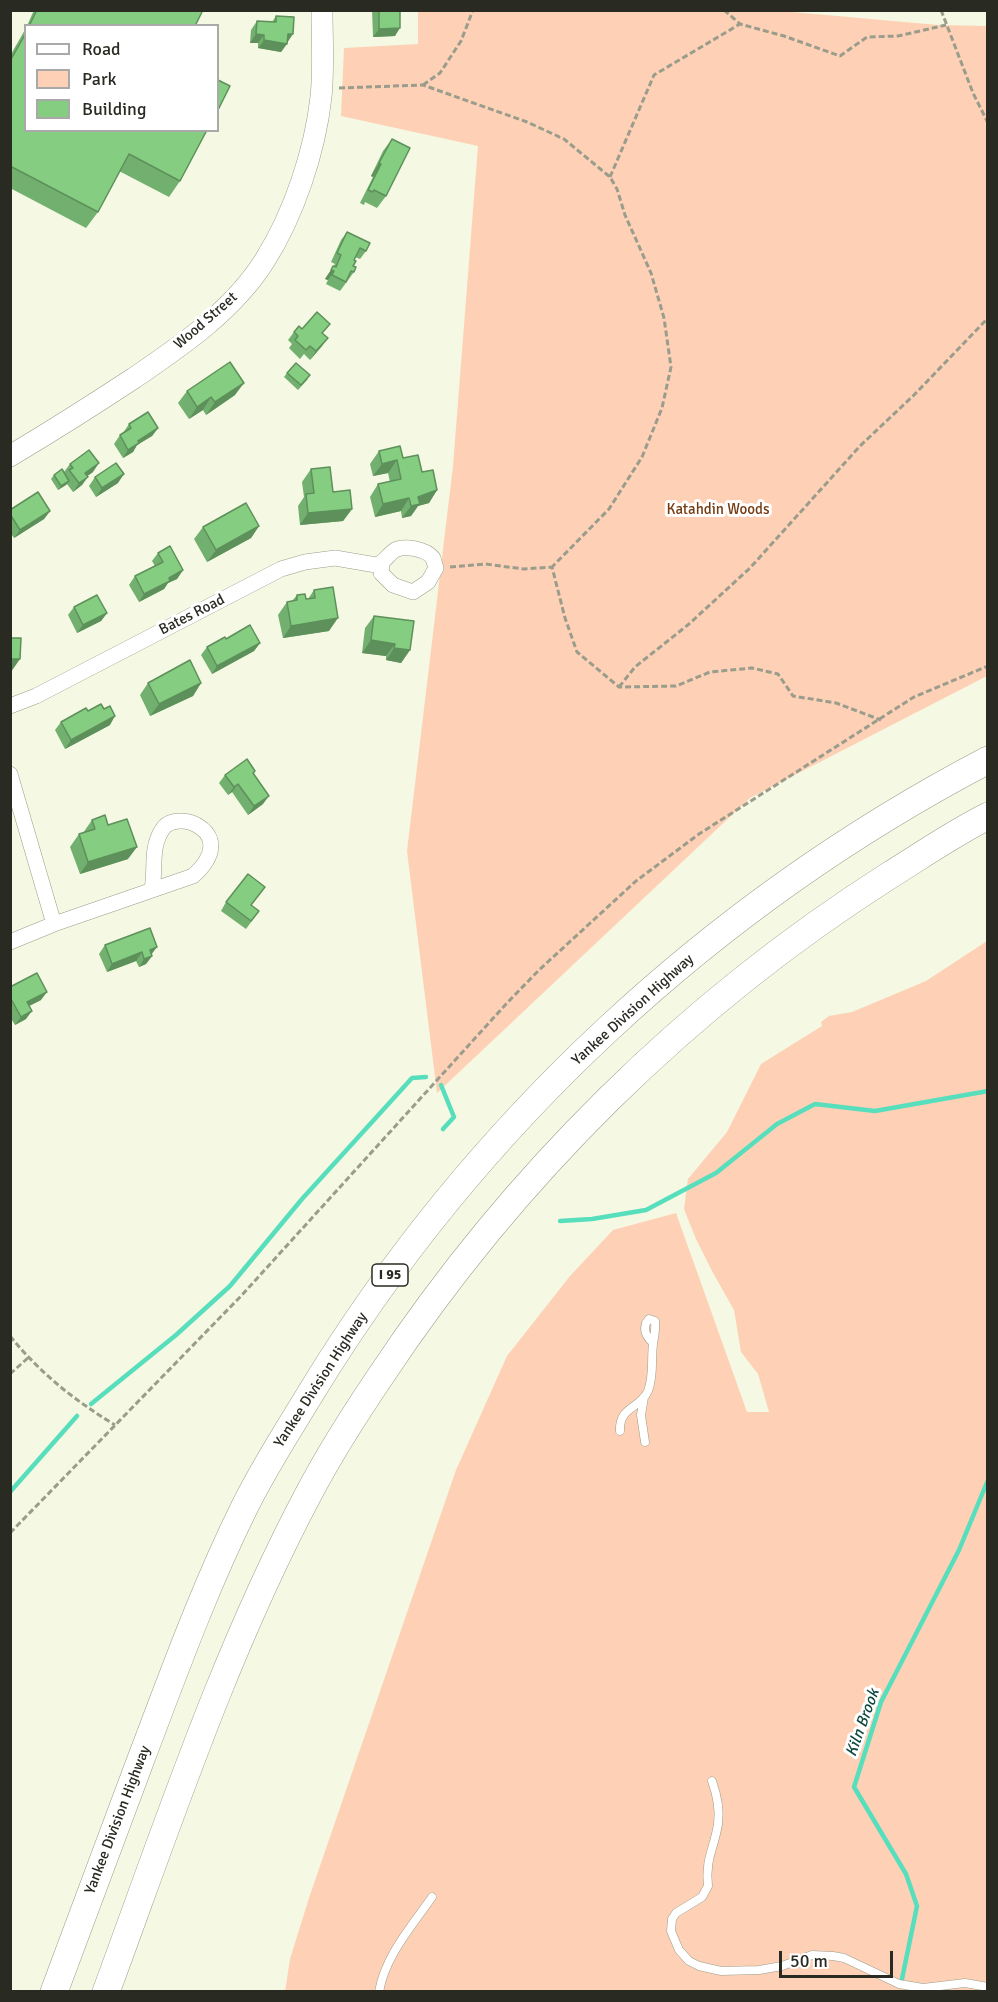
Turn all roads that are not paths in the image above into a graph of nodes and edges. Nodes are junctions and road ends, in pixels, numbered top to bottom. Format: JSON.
{"nodes":[{"id":1,"x":322,"y":10,"type":"edge"},
{"id":2,"x":10,"y":456,"type":"edge"},
{"id":3,"x":382,"y":564,"type":"junction"},
{"id":4,"x":10,"y":706,"type":"edge"},
{"id":5,"x":987,"y":760,"type":"edge"},
{"id":6,"x":10,"y":774,"type":"edge"},
{"id":7,"x":987,"y":816,"type":"edge"},
{"id":8,"x":152,"y":889,"type":"junction"},
{"id":9,"x":54,"y":924,"type":"junction"},
{"id":10,"x":10,"y":942,"type":"edge"},
{"id":11,"x":650,"y":1340,"type":"dead end"},
{"id":12,"x":645,"y":1396,"type":"junction"},
{"id":13,"x":620,"y":1431,"type":"dead end"},
{"id":14,"x":645,"y":1442,"type":"dead end"},
{"id":15,"x":712,"y":1781,"type":"dead end"},
{"id":16,"x":432,"y":1897,"type":"dead end"},
{"id":17,"x":987,"y":1987,"type":"edge"},
{"id":18,"x":54,"y":1992,"type":"edge"},
{"id":19,"x":105,"y":1992,"type":"edge"},
{"id":20,"x":379,"y":1992,"type":"edge"}],
"edges":[{"from":1,"to":2,"type":"street","name":"Wood Street"},
{"from":3,"to":3,"type":"street"},
{"from":3,"to":4,"type":"street","name":"Bates Road"},
{"from":5,"to":18,"type":"highway","name":"Yankee Division Highway","number":"I 95"},
{"from":6,"to":9,"type":"street"},
{"from":7,"to":19,"type":"highway"},
{"from":8,"to":8,"type":"street"},
{"from":8,"to":9,"type":"street"},
{"from":9,"to":10,"type":"street"},
{"from":11,"to":12,"type":"lane"},
{"from":12,"to":13,"type":"lane"},
{"from":12,"to":14,"type":"lane"},
{"from":15,"to":17,"type":"lane"},
{"from":16,"to":20,"type":"lane"}]}
